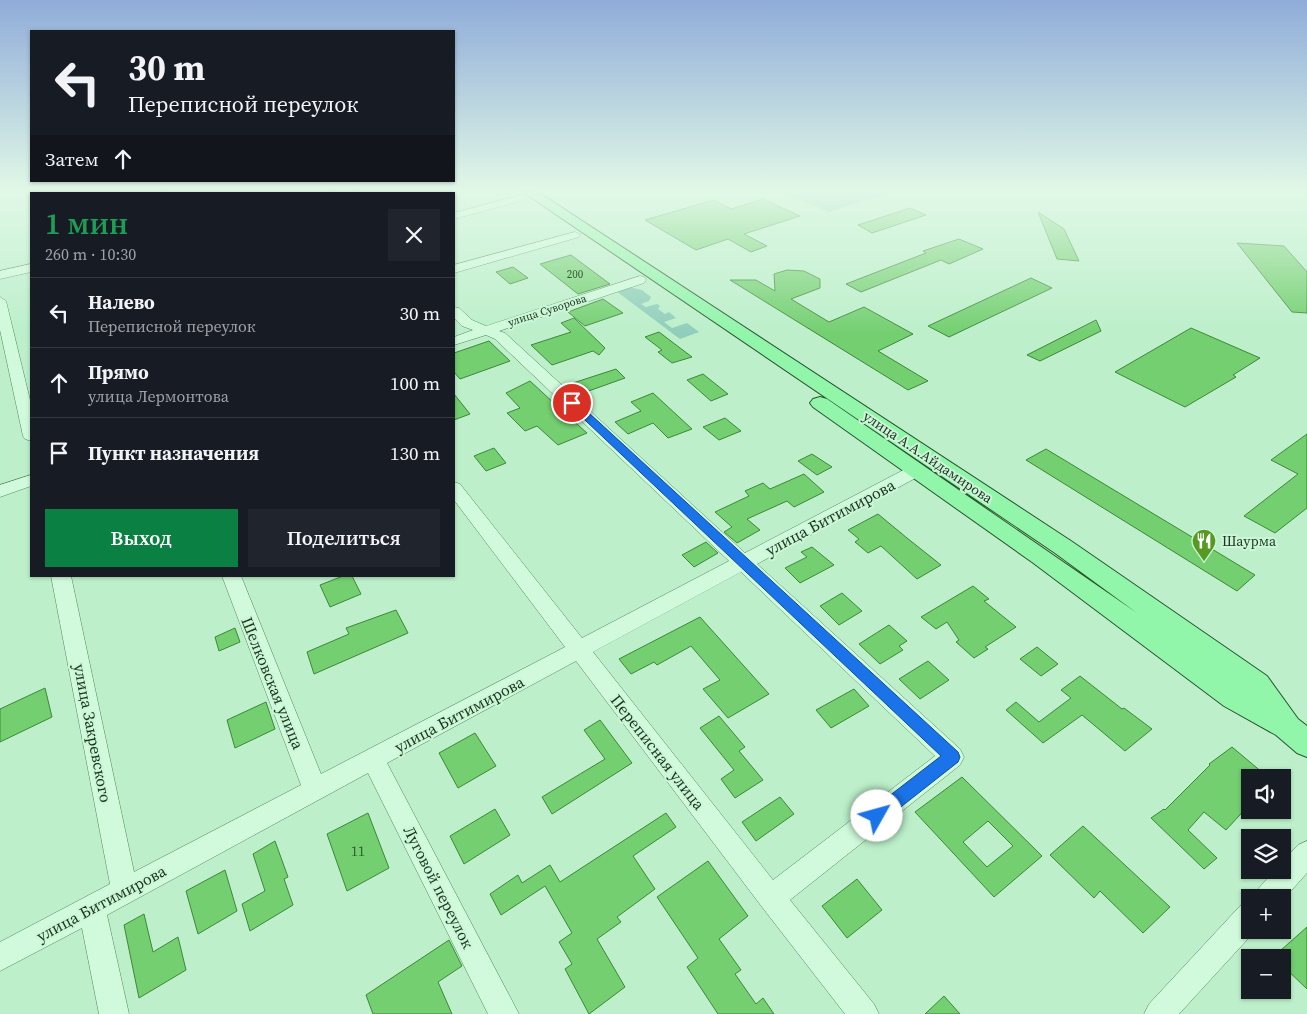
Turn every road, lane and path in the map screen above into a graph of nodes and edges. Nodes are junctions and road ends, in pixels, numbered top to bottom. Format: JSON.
{"nodes":[{"id":1,"x":560,"y":239,"type":"edge"},
{"id":2,"x":581,"y":239,"type":"edge"},
{"id":3,"x":591,"y":239,"type":"edge"},
{"id":4,"x":30,"y":268,"type":"edge"},
{"id":5,"x":455,"y":270,"type":"edge"},
{"id":6,"x":0,"y":275,"type":"edge"},
{"id":7,"x":640,"y":280,"type":"junction"},
{"id":8,"x":0,"y":301,"type":"edge"},
{"id":9,"x":455,"y":312,"type":"edge"},
{"id":10,"x":485,"y":330,"type":"junction"},
{"id":11,"x":455,"y":341,"type":"edge"},
{"id":12,"x":30,"y":432,"type":"edge"},
{"id":13,"x":917,"y":470,"type":"junction"},
{"id":14,"x":30,"y":480,"type":"edge"},
{"id":15,"x":455,"y":489,"type":"edge"},
{"id":16,"x":0,"y":491,"type":"edge"},
{"id":17,"x":745,"y":562,"type":"junction"},
{"id":18,"x":61,"y":577,"type":"edge"},
{"id":19,"x":231,"y":577,"type":"edge"},
{"id":20,"x":580,"y":650,"type":"junction"},
{"id":21,"x":1245,"y":691,"type":"junction"},
{"id":22,"x":1302,"y":743,"type":"edge"},
{"id":23,"x":373,"y":759,"type":"junction"},
{"id":24,"x":315,"y":790,"type":"junction"},
{"id":25,"x":1307,"y":854,"type":"edge"},
{"id":26,"x":1275,"y":889,"type":"edge"},
{"id":27,"x":124,"y":891,"type":"junction"},
{"id":28,"x":771,"y":898,"type":"junction"},
{"id":29,"x":92,"y":908,"type":"junction"},
{"id":30,"x":1241,"y":926,"type":"edge"},
{"id":31,"x":0,"y":957,"type":"edge"},
{"id":32,"x":114,"y":1014,"type":"edge"},
{"id":33,"x":504,"y":1014,"type":"edge"},
{"id":34,"x":864,"y":1014,"type":"edge"},
{"id":35,"x":1159,"y":1014,"type":"edge"}],
"edges":[{"from":1,"to":5,"type":"street"},
{"from":2,"to":7,"type":"main road","name":"улица А.А.Айдамирова"},
{"from":3,"to":21,"type":"main road","name":"улица А.А.Айдамирова"},
{"from":4,"to":6,"type":"street"},
{"from":7,"to":10,"type":"street","name":"улица Суворова"},
{"from":7,"to":13,"type":"main road","name":"улица А.А.Айдамирова"},
{"from":8,"to":12,"type":"street"},
{"from":9,"to":10,"type":"street"},
{"from":10,"to":11,"type":"street","name":"улица Суворова"},
{"from":10,"to":17,"type":"street"},
{"from":13,"to":17,"type":"street","name":"улица Битимирова"},
{"from":13,"to":21,"type":"main road","name":"улица А.А.Айдамирова"},
{"from":14,"to":16,"type":"street"},
{"from":15,"to":20,"type":"street","name":"Переписная улица"},
{"from":17,"to":20,"type":"street","name":"улица Битимирова"},
{"from":17,"to":28,"type":"street"},
{"from":18,"to":27,"type":"street","name":"улица Закревского"},
{"from":19,"to":24,"type":"street","name":"Шелковская улица"},
{"from":20,"to":23,"type":"street","name":"улица Битимирова"},
{"from":20,"to":28,"type":"street","name":"Переписная улица"},
{"from":21,"to":22,"type":"main road"},
{"from":23,"to":24,"type":"street","name":"улица Битимирова"},
{"from":23,"to":33,"type":"street","name":"Луговой переулок"},
{"from":24,"to":27,"type":"street","name":"улица Битимирова"},
{"from":25,"to":26,"type":"street"},
{"from":27,"to":29,"type":"street","name":"улица Битимирова"},
{"from":28,"to":34,"type":"street","name":"Переписная улица"},
{"from":29,"to":31,"type":"street","name":"улица Битимирова"},
{"from":29,"to":32,"type":"street"},
{"from":30,"to":35,"type":"street"}]}
